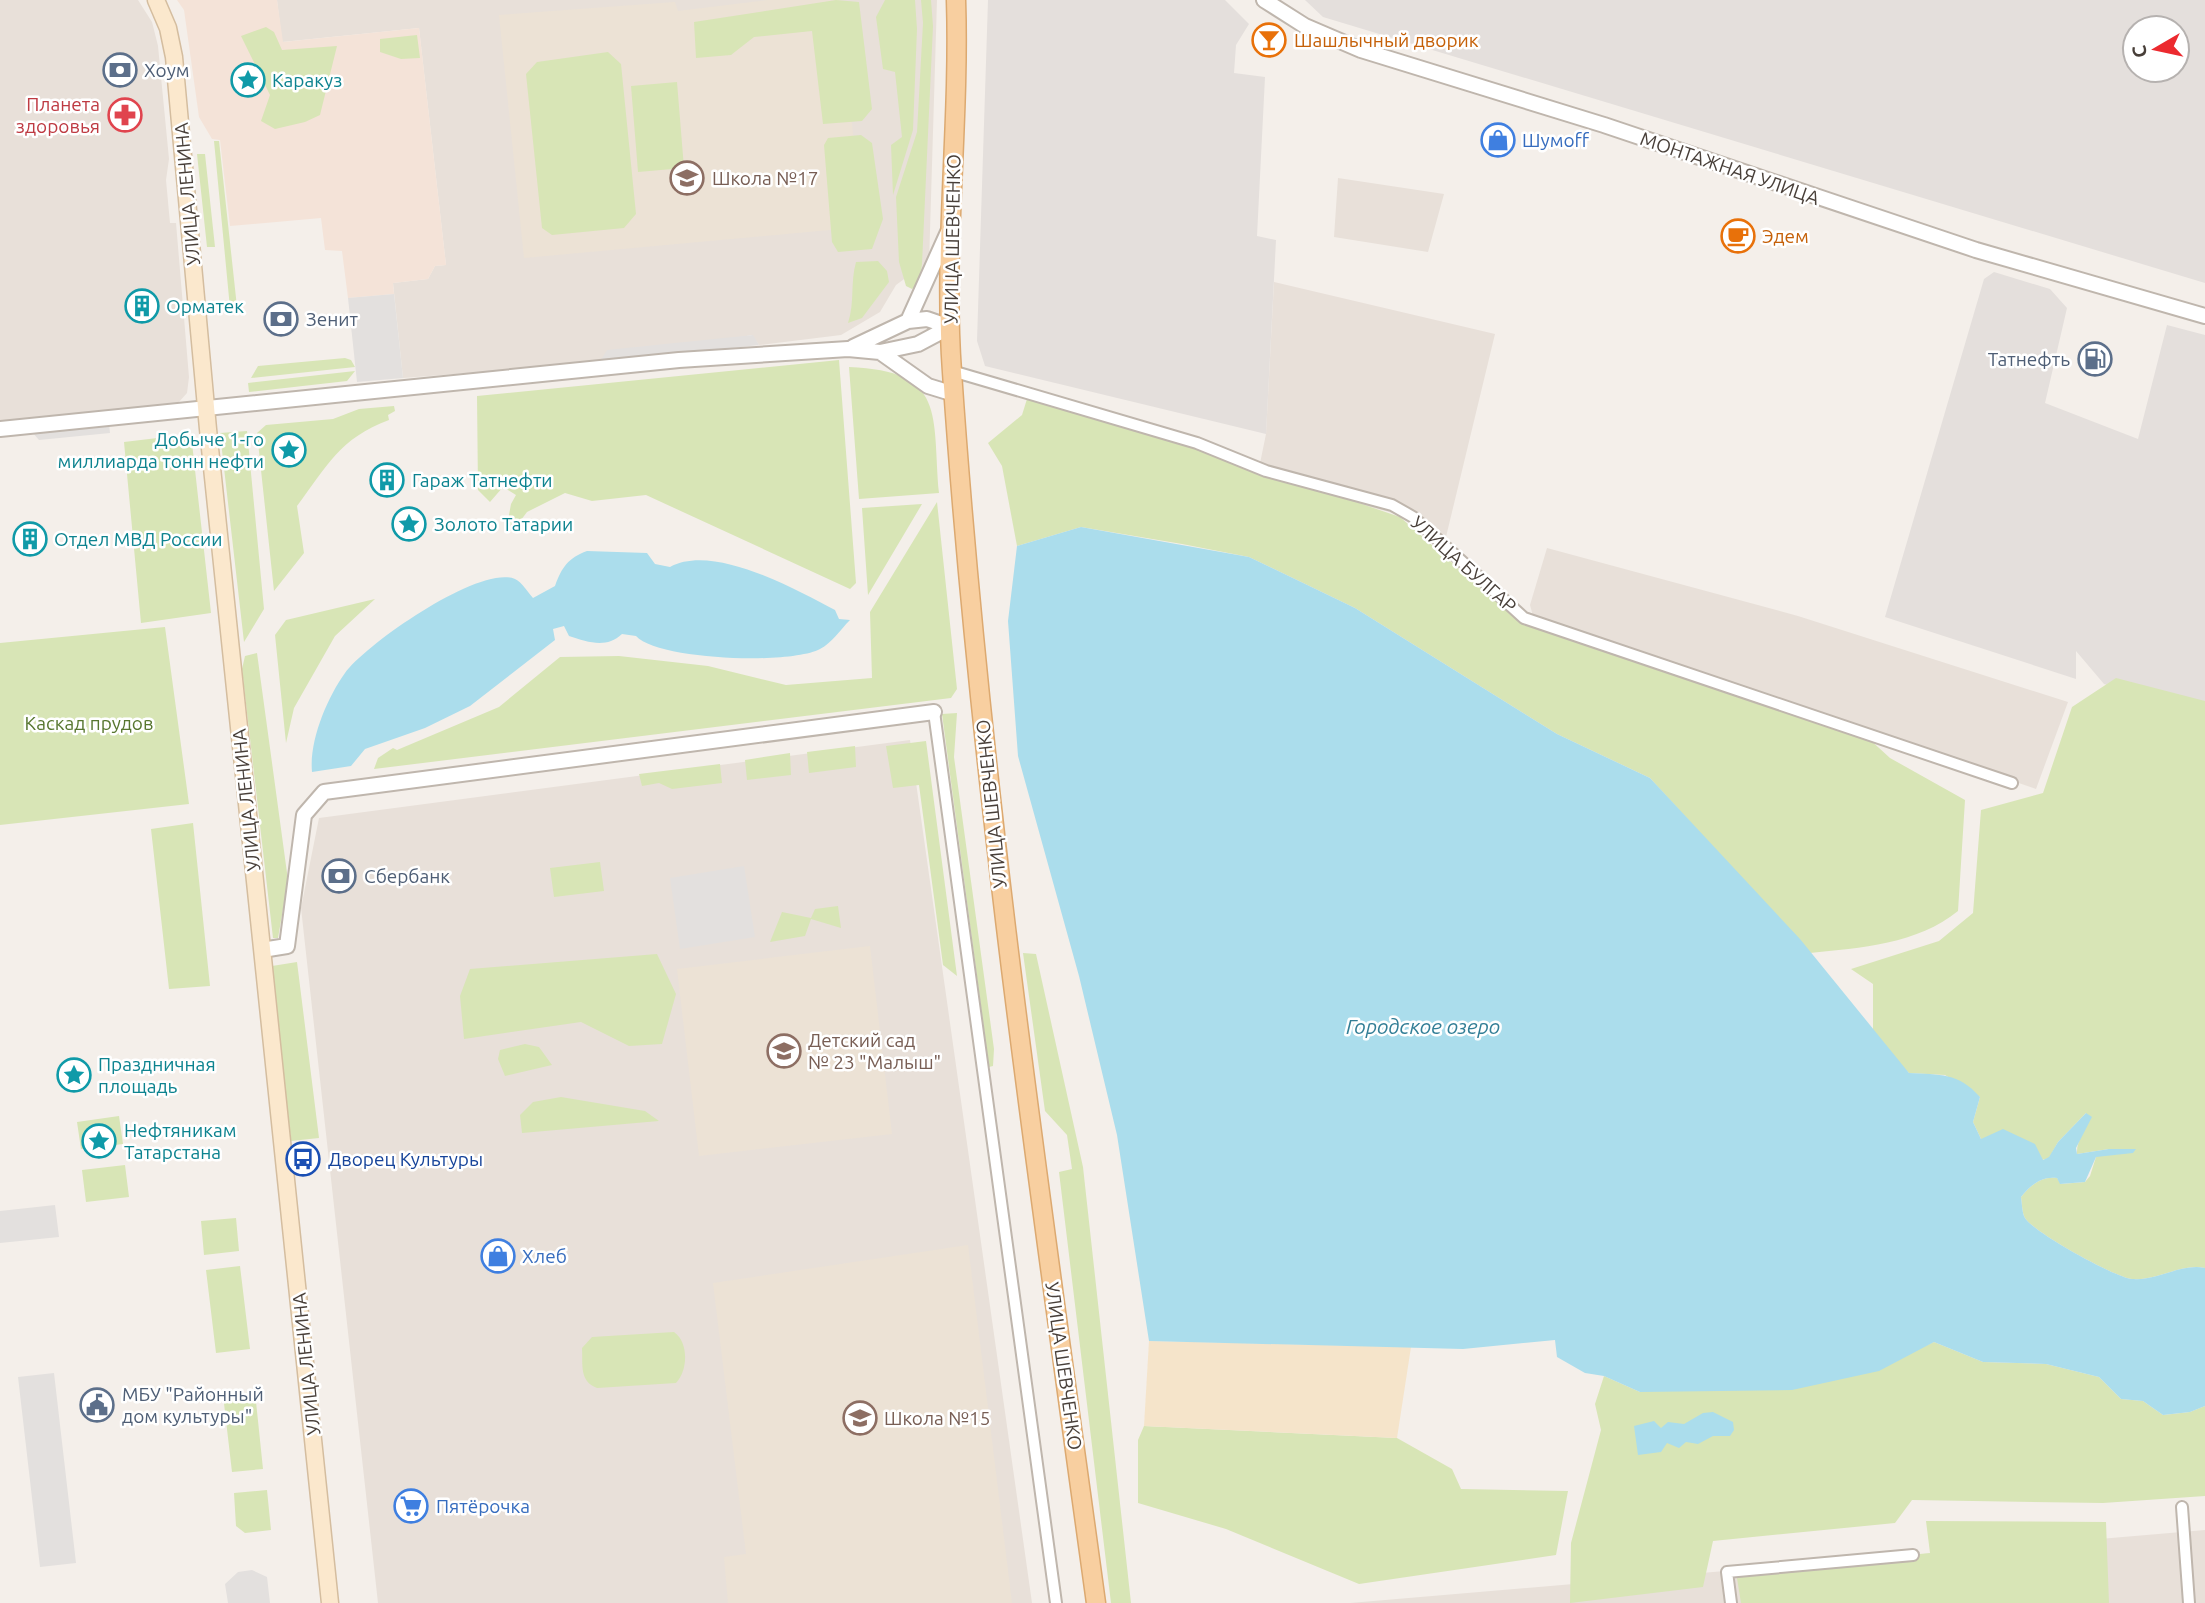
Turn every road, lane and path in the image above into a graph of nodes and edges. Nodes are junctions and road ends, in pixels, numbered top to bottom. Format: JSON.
{"nodes":[{"id":1,"x":156,"y":0,"type":"edge"},
{"id":2,"x":956,"y":0,"type":"edge"},
{"id":3,"x":1264,"y":0,"type":"edge"},
{"id":4,"x":952,"y":221,"type":"junction"},
{"id":5,"x":2205,"y":316,"type":"edge"},
{"id":6,"x":908,"y":321,"type":"junction"},
{"id":7,"x":950,"y":327,"type":"junction"},
{"id":8,"x":848,"y":349,"type":"junction"},
{"id":9,"x":880,"y":352,"type":"junction"},
{"id":10,"x":952,"y":371,"type":"junction"},
{"id":11,"x":954,"y":394,"type":"junction"},
{"id":12,"x":206,"y":408,"type":"junction"},
{"id":13,"x":0,"y":429,"type":"edge"},
{"id":14,"x":934,"y":712,"type":"joint"},
{"id":15,"x":2012,"y":783,"type":"dead end"},
{"id":16,"x":262,"y":950,"type":"junction"},
{"id":17,"x":2182,"y":1507,"type":"dead end"},
{"id":18,"x":1913,"y":1555,"type":"dead end"},
{"id":19,"x":330,"y":1603,"type":"edge"},
{"id":20,"x":1056,"y":1603,"type":"edge"},
{"id":21,"x":1096,"y":1603,"type":"edge"},
{"id":22,"x":1731,"y":1603,"type":"edge"},
{"id":23,"x":2189,"y":1603,"type":"edge"}],
"edges":[{"from":1,"to":12,"type":"main road","name":"УЛИЦА ЛЕНИНА"},
{"from":2,"to":4,"type":"main road","name":"УЛИЦА ШЕВЧЕНКО"},
{"from":3,"to":5,"type":"street","name":"МОНТАЖНАЯ УЛИЦА"},
{"from":4,"to":6,"type":"street"},
{"from":4,"to":7,"type":"main road","name":"УЛИЦА ШЕВЧЕНКО"},
{"from":6,"to":7,"type":"street"},
{"from":6,"to":8,"type":"street"},
{"from":7,"to":9,"type":"street"},
{"from":7,"to":10,"type":"main road","name":"УЛИЦА ШЕВЧЕНКО"},
{"from":8,"to":9,"type":"street"},
{"from":8,"to":12,"type":"street"},
{"from":9,"to":11,"type":"street"},
{"from":10,"to":11,"type":"main road","name":"УЛИЦА ШЕВЧЕНКО"},
{"from":10,"to":15,"type":"street","name":"УЛИЦА БУЛГАР"},
{"from":11,"to":21,"type":"main road","name":"УЛИЦА ШЕВЧЕНКО"},
{"from":12,"to":13,"type":"street"},
{"from":12,"to":16,"type":"main road","name":"УЛИЦА ЛЕНИНА"},
{"from":14,"to":16,"type":"street"},
{"from":14,"to":20,"type":"street"},
{"from":16,"to":19,"type":"main road","name":"УЛИЦА ЛЕНИНА"},
{"from":17,"to":23,"type":"street"},
{"from":18,"to":22,"type":"street"}]}
